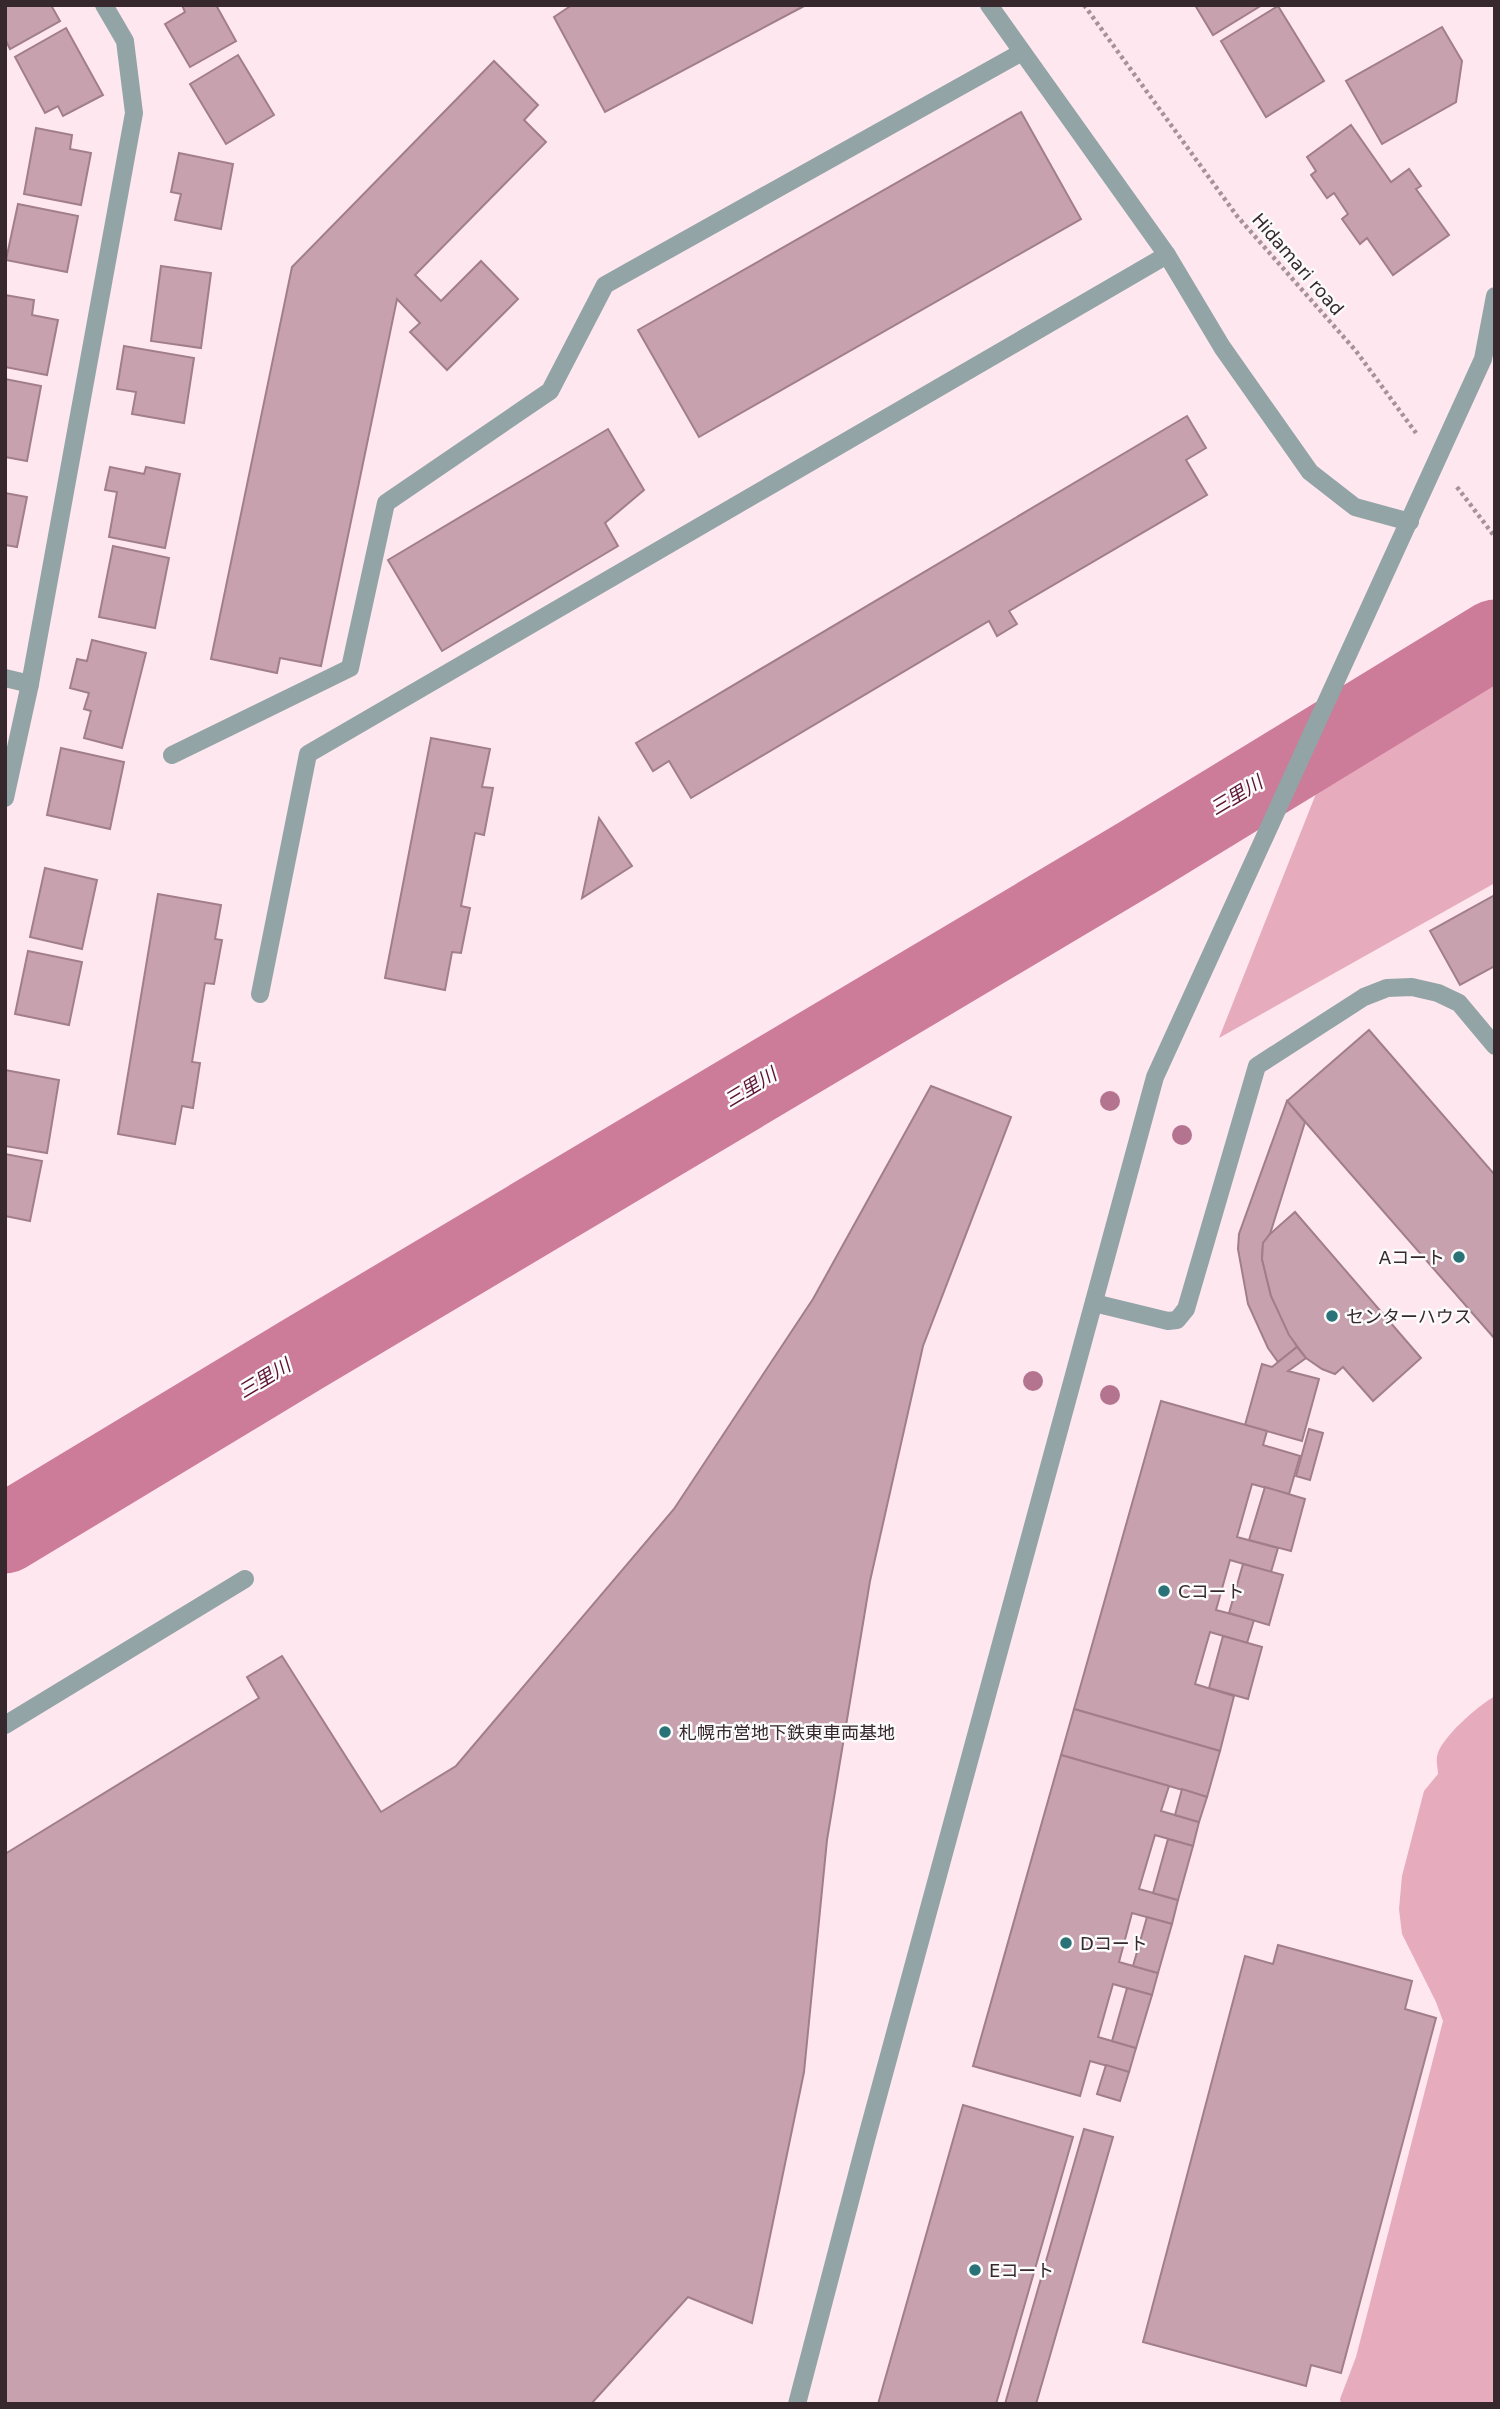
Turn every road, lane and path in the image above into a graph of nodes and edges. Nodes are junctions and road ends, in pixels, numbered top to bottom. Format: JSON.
{"nodes":[{"id":1,"x":104,"y":5,"type":"edge"},
{"id":2,"x":989,"y":5,"type":"edge"},
{"id":3,"x":1084,"y":5,"type":"edge"},
{"id":4,"x":1023,"y":52,"type":"junction"},
{"id":5,"x":1167,"y":256,"type":"junction"},
{"id":6,"x":1495,"y":296,"type":"edge"},
{"id":7,"x":1437,"y":463,"type":"junction"},
{"id":8,"x":1410,"y":522,"type":"junction"},
{"id":9,"x":1495,"y":537,"type":"edge"},
{"id":10,"x":5,"y":678,"type":"edge"},
{"id":11,"x":30,"y":684,"type":"junction"},
{"id":12,"x":172,"y":755,"type":"dead end"},
{"id":13,"x":5,"y":798,"type":"edge"},
{"id":14,"x":260,"y":994,"type":"dead end"},
{"id":15,"x":1495,"y":1046,"type":"edge"},
{"id":16,"x":1094,"y":1303,"type":"junction"},
{"id":17,"x":245,"y":1579,"type":"dead end"},
{"id":18,"x":5,"y":1725,"type":"edge"},
{"id":19,"x":797,"y":2404,"type":"edge"}],
"edges":[{"from":1,"to":11,"type":"street"},
{"from":2,"to":4,"type":"street"},
{"from":3,"to":7,"type":"path","name":"Hidamari road"},
{"from":4,"to":5,"type":"street"},
{"from":4,"to":12,"type":"street"},
{"from":5,"to":8,"type":"street"},
{"from":5,"to":14,"type":"street"},
{"from":6,"to":7,"type":"street"},
{"from":7,"to":8,"type":"street"},
{"from":7,"to":9,"type":"path","name":"Hidamari road"},
{"from":8,"to":16,"type":"street"},
{"from":10,"to":11,"type":"street"},
{"from":11,"to":13,"type":"street"},
{"from":15,"to":16,"type":"street"},
{"from":16,"to":19,"type":"street"},
{"from":17,"to":18,"type":"street"}]}
